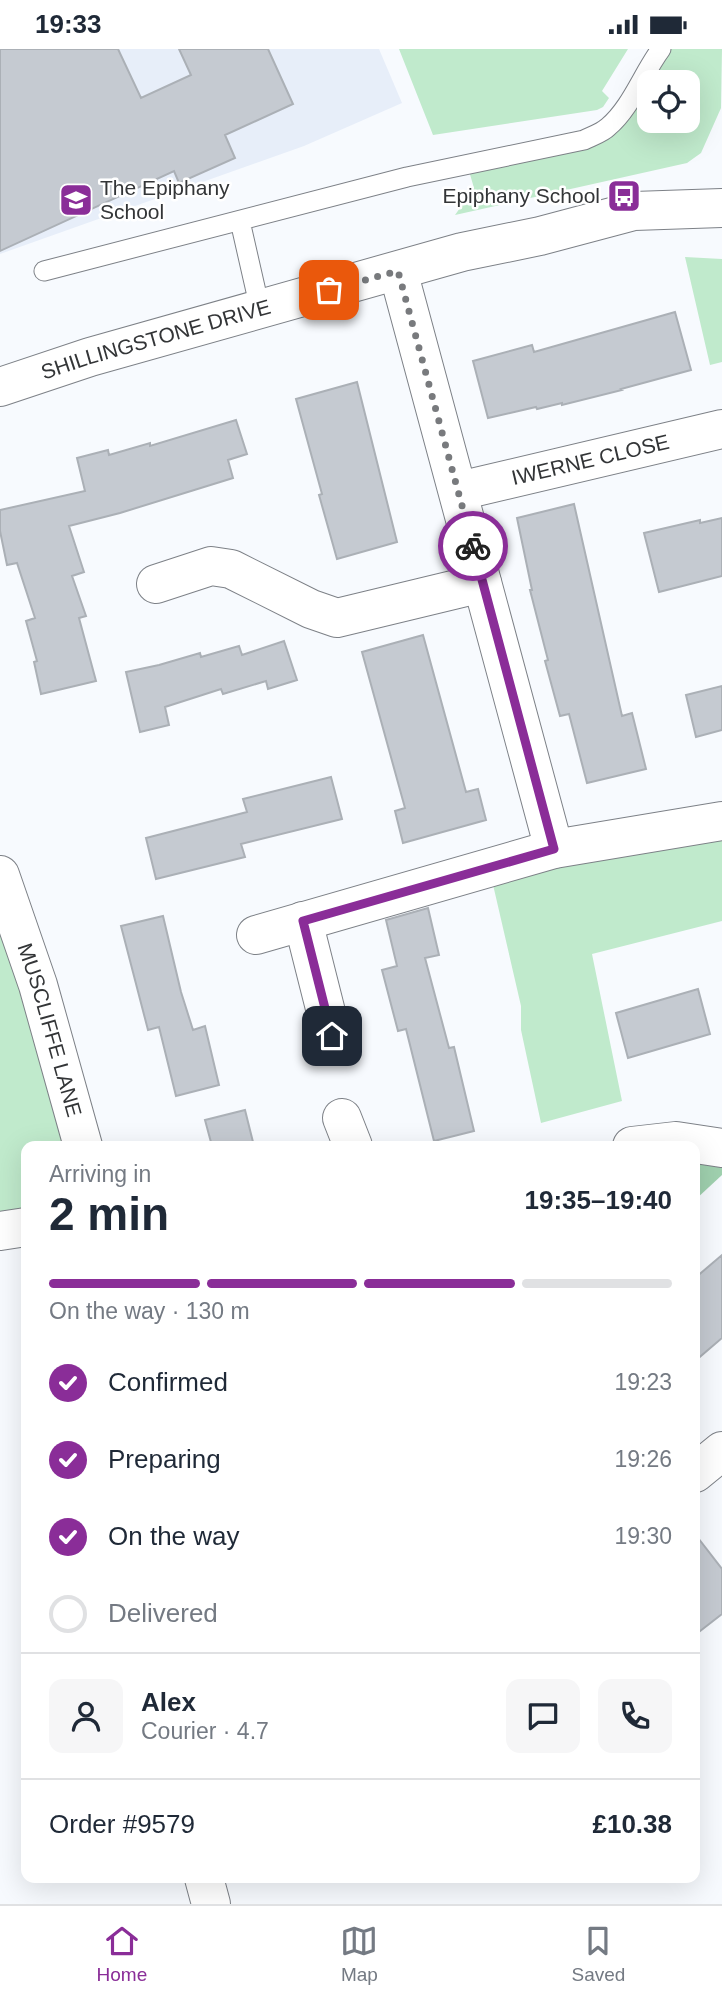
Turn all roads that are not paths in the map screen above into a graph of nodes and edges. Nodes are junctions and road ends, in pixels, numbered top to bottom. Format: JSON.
{"nodes":[{"id":1,"x":662,"y":49,"type":"edge"},
{"id":2,"x":722,"y":208,"type":"edge"},
{"id":3,"x":240,"y":221,"type":"junction"},
{"id":4,"x":44,"y":271,"type":"dead end"},
{"id":5,"x":398,"y":271,"type":"junction"},
{"id":6,"x":260,"y":309,"type":"junction"},
{"id":7,"x":0,"y":387,"type":"edge"},
{"id":8,"x":722,"y":429,"type":"edge"},
{"id":9,"x":459,"y":491,"type":"junction"},
{"id":10,"x":482,"y":583,"type":"junction"},
{"id":11,"x":156,"y":584,"type":"dead end"},
{"id":12,"x":722,"y":821,"type":"edge"},
{"id":13,"x":554,"y":849,"type":"junction"},
{"id":14,"x":0,"y":875,"type":"edge"},
{"id":15,"x":303,"y":921,"type":"junction"},
{"id":16,"x":256,"y":935,"type":"dead end"},
{"id":17,"x":332,"y":1036,"type":"dead end"},
{"id":18,"x":82,"y":1141,"type":"edge"},
{"id":19,"x":700,"y":1145,"type":"edge"},
{"id":20,"x":722,"y":1148,"type":"edge"},
{"id":21,"x":21,"y":1228,"type":"edge"},
{"id":22,"x":0,"y":1231,"type":"edge"},
{"id":23,"x":722,"y":1451,"type":"edge"},
{"id":24,"x":700,"y":1469,"type":"edge"},
{"id":25,"x":205,"y":1883,"type":"edge"},
{"id":26,"x":211,"y":1904,"type":"edge"}],
"edges":[{"from":1,"to":3,"type":"lane"},
{"from":2,"to":5,"type":"street","name":"SHILLINGSTONE DRIVE"},
{"from":3,"to":4,"type":"lane"},
{"from":3,"to":6,"type":"lane"},
{"from":5,"to":6,"type":"street","name":"SHILLINGSTONE DRIVE"},
{"from":5,"to":9,"type":"street"},
{"from":6,"to":7,"type":"street","name":"SHILLINGSTONE DRIVE"},
{"from":8,"to":9,"type":"street","name":"IWERNE CLOSE"},
{"from":9,"to":10,"type":"street"},
{"from":10,"to":11,"type":"street"},
{"from":10,"to":13,"type":"street"},
{"from":12,"to":13,"type":"street"},
{"from":13,"to":15,"type":"street"},
{"from":14,"to":18,"type":"street","name":"MUSCLIFFE LANE"},
{"from":15,"to":16,"type":"street"},
{"from":15,"to":17,"type":"street"},
{"from":19,"to":20,"type":"street"},
{"from":21,"to":22,"type":"street"},
{"from":23,"to":24,"type":"street"},
{"from":25,"to":26,"type":"street"}]}
